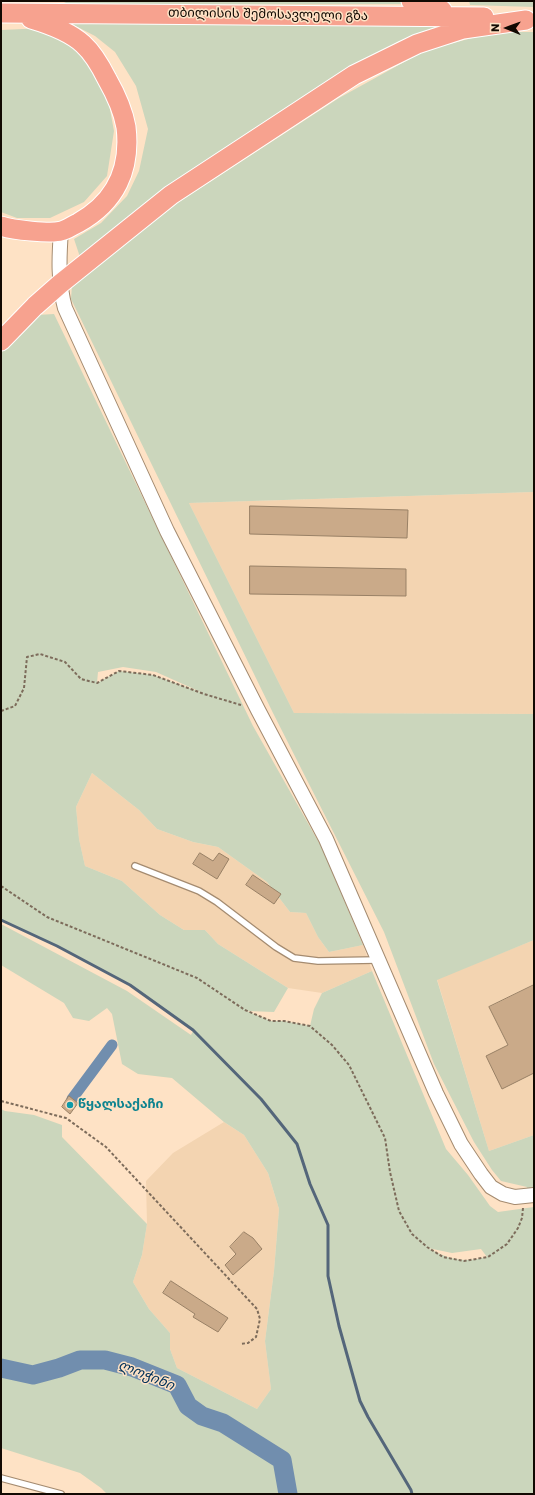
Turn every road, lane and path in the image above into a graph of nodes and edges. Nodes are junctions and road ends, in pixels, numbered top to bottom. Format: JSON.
{"nodes":[{"id":1,"x":48,"y":1,"type":"edge"},
{"id":2,"x":411,"y":1,"type":"edge"},
{"id":3,"x":6,"y":13,"type":"edge"},
{"id":4,"x":483,"y":17,"type":"junction"},
{"id":5,"x":530,"y":20,"type":"edge"},
{"id":6,"x":1,"y":226,"type":"edge"},
{"id":7,"x":61,"y":231,"type":"junction"},
{"id":8,"x":60,"y":284,"type":"junction"},
{"id":9,"x":35,"y":306,"type":"junction"},
{"id":10,"x":65,"y":308,"type":"junction"},
{"id":11,"x":1,"y":341,"type":"edge"},
{"id":12,"x":258,"y":710,"type":"junction"},
{"id":13,"x":1,"y":711,"type":"edge"},
{"id":14,"x":135,"y":866,"type":"dead end"},
{"id":15,"x":1,"y":886,"type":"edge"},
{"id":16,"x":378,"y":960,"type":"junction"},
{"id":17,"x":1,"y":1101,"type":"edge"},
{"id":18,"x":529,"y":1196,"type":"edge"},
{"id":19,"x":240,"y":1344,"type":"dead end"},
{"id":20,"x":1,"y":1478,"type":"edge"},
{"id":21,"x":61,"y":1494,"type":"edge"}],
"edges":[{"from":1,"to":3,"type":"highway"},
{"from":2,"to":4,"type":"highway"},
{"from":3,"to":4,"type":"highway","name":"თბილისის შემოსავლელი გზა"},
{"from":3,"to":7,"type":"highway"},
{"from":4,"to":5,"type":"highway","name":"თბილისის შემოსავლელი გზა"},
{"from":5,"to":8,"type":"highway"},
{"from":6,"to":7,"type":"highway"},
{"from":7,"to":8,"type":"street"},
{"from":8,"to":9,"type":"highway"},
{"from":8,"to":10,"type":"street"},
{"from":9,"to":10,"type":"street"},
{"from":9,"to":11,"type":"highway"},
{"from":10,"to":12,"type":"street"},
{"from":12,"to":13,"type":"path"},
{"from":12,"to":16,"type":"street"},
{"from":14,"to":16,"type":"lane"},
{"from":15,"to":18,"type":"path"},
{"from":16,"to":18,"type":"street"},
{"from":17,"to":19,"type":"path"},
{"from":20,"to":21,"type":"lane"}]}
